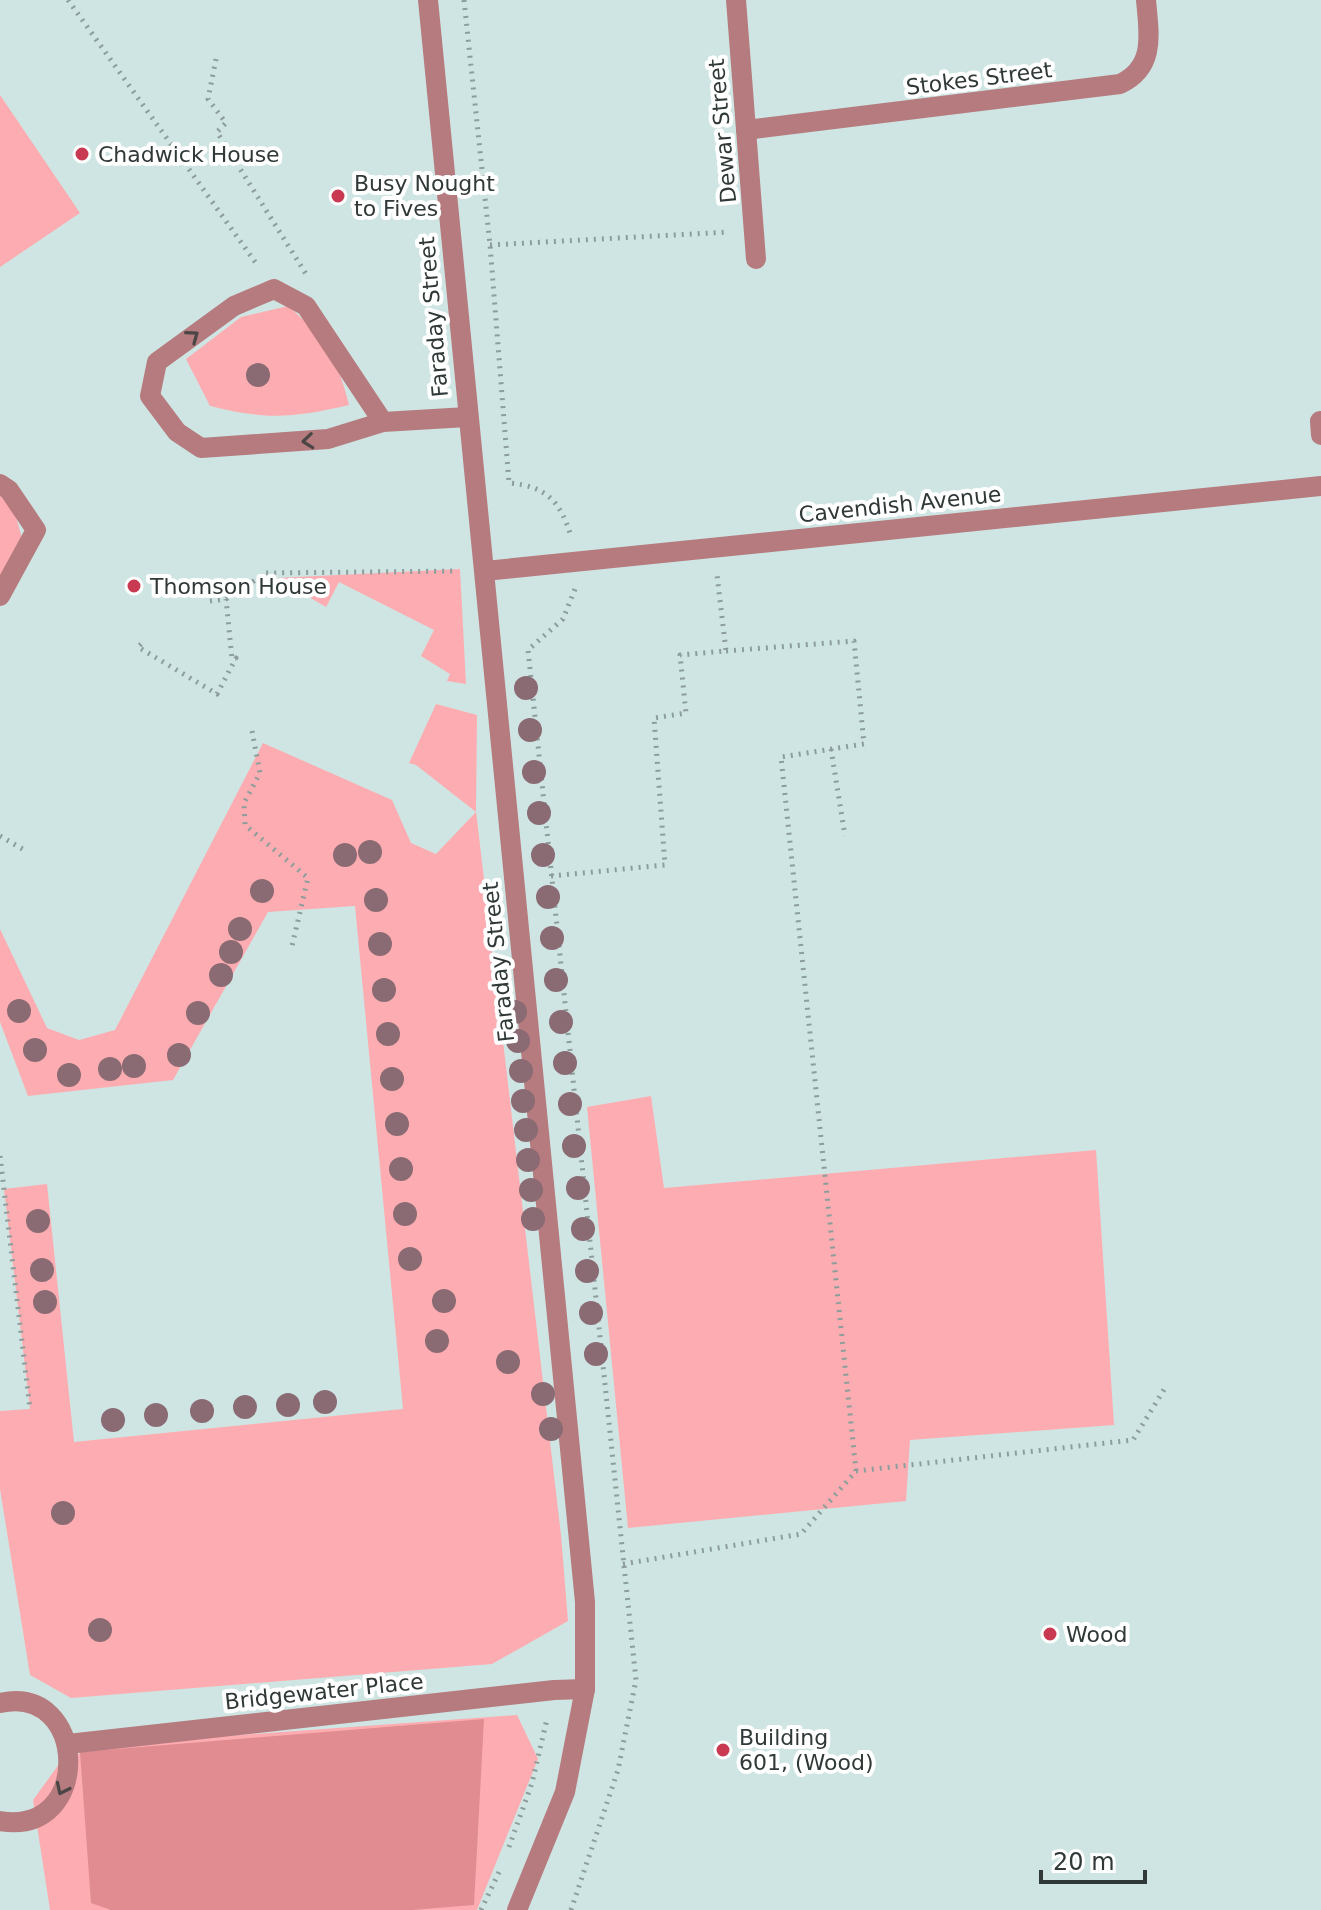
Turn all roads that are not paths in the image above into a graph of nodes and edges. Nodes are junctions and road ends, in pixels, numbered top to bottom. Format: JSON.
{"nodes":[{"id":1,"x":428,"y":0,"type":"edge"},
{"id":2,"x":736,"y":0,"type":"edge"},
{"id":3,"x":1146,"y":0,"type":"edge"},
{"id":4,"x":746,"y":130,"type":"junction"},
{"id":5,"x":756,"y":259,"type":"dead end"},
{"id":6,"x":467,"y":417,"type":"junction"},
{"id":7,"x":383,"y":422,"type":"junction"},
{"id":8,"x":0,"y":484,"type":"edge"},
{"id":9,"x":1321,"y":486,"type":"edge"},
{"id":10,"x":485,"y":571,"type":"junction"},
{"id":11,"x":0,"y":596,"type":"edge"},
{"id":12,"x":585,"y":1689,"type":"junction"},
{"id":13,"x":0,"y":1703,"type":"edge"},
{"id":14,"x":68,"y":1744,"type":"junction"},
{"id":15,"x":0,"y":1821,"type":"edge"},
{"id":16,"x":517,"y":1910,"type":"edge"}],
"edges":[{"from":1,"to":6,"type":"street","name":"Faraday Street"},
{"from":2,"to":4,"type":"street","name":"Dewar Street"},
{"from":3,"to":4,"type":"street","name":"Stokes Street"},
{"from":4,"to":5,"type":"street","name":"Dewar Street"},
{"from":6,"to":7,"type":"street"},
{"from":6,"to":10,"type":"street","name":"Faraday Street"},
{"from":7,"to":7,"type":"street","one_way":true},
{"from":8,"to":11,"type":"street"},
{"from":9,"to":10,"type":"street","name":"Cavendish Avenue"},
{"from":10,"to":12,"type":"street","name":"Faraday Street"},
{"from":12,"to":14,"type":"street","name":"Bridgewater Place"},
{"from":12,"to":16,"type":"street","name":"Faraday Street"},
{"from":13,"to":14,"type":"street"},
{"from":14,"to":15,"type":"street","one_way":true}]}
